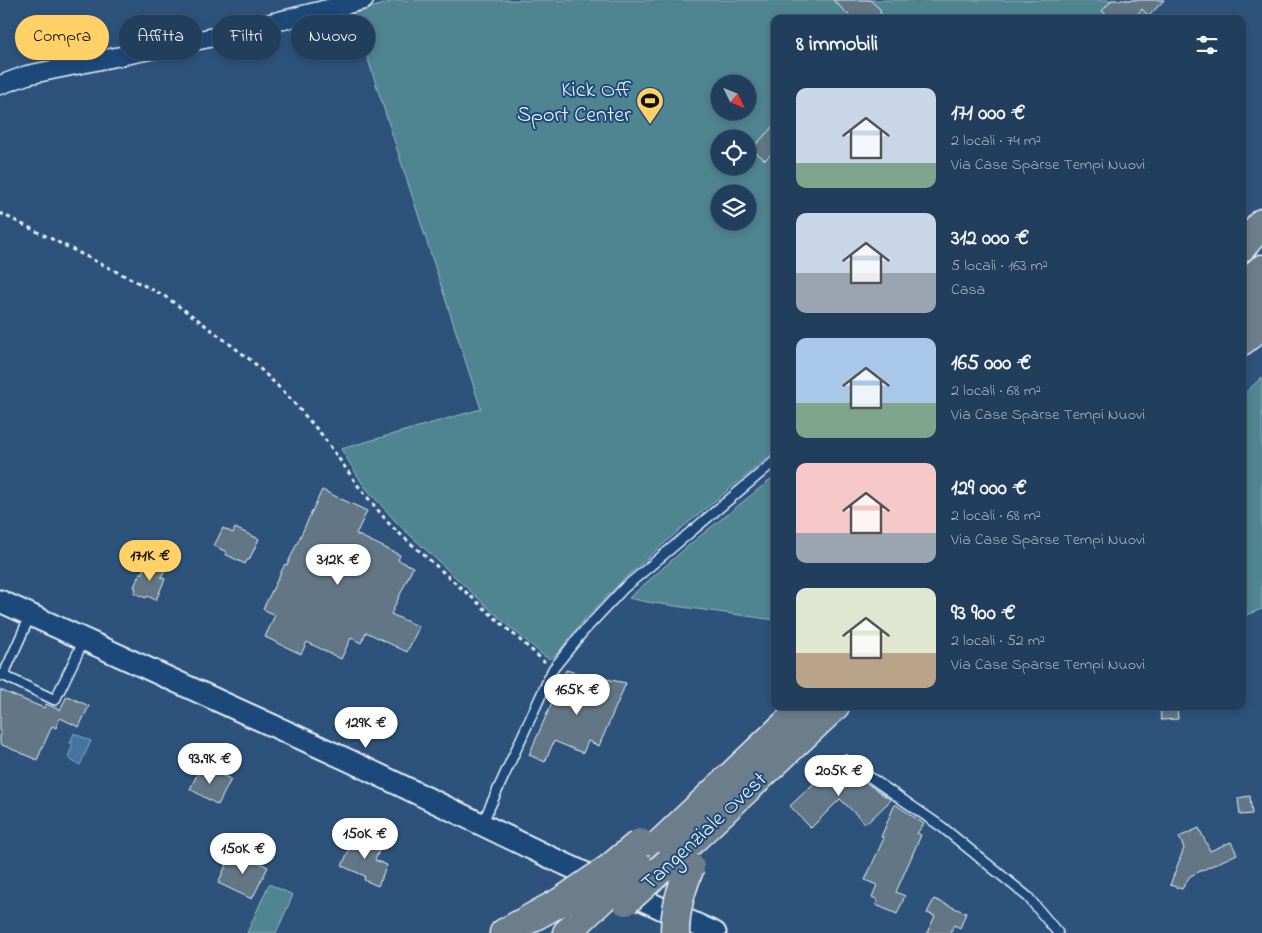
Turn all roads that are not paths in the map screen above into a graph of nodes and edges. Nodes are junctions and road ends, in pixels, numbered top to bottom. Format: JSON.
{"nodes":[{"id":1,"x":364,"y":0,"type":"edge"},
{"id":2,"x":0,"y":85,"type":"edge"},
{"id":3,"x":1262,"y":223,"type":"edge"},
{"id":4,"x":1246,"y":242,"type":"edge"},
{"id":5,"x":1262,"y":269,"type":"edge"},
{"id":6,"x":1246,"y":284,"type":"edge"},
{"id":7,"x":1262,"y":300,"type":"edge"},
{"id":8,"x":1246,"y":314,"type":"edge"},
{"id":9,"x":1262,"y":325,"type":"edge"},
{"id":10,"x":1246,"y":338,"type":"edge"},
{"id":11,"x":771,"y":464,"type":"edge"},
{"id":12,"x":0,"y":602,"type":"edge"},
{"id":13,"x":30,"y":616,"type":"junction"},
{"id":14,"x":84,"y":640,"type":"junction"},
{"id":15,"x":2,"y":675,"type":"edge"},
{"id":16,"x":801,"y":710,"type":"edge"},
{"id":17,"x":830,"y":710,"type":"edge"},
{"id":18,"x":838,"y":710,"type":"edge"},
{"id":19,"x":845,"y":760,"type":"dead end"},
{"id":20,"x":482,"y":824,"type":"junction"},
{"id":21,"x":662,"y":857,"type":"junction"},
{"id":22,"x":587,"y":926,"type":"edge"},
{"id":23,"x":504,"y":933,"type":"edge"},
{"id":24,"x":675,"y":933,"type":"edge"},
{"id":25,"x":715,"y":933,"type":"edge"},
{"id":26,"x":1058,"y":933,"type":"edge"}],
"edges":[{"from":1,"to":2,"type":"street"},
{"from":3,"to":4,"type":"highway"},
{"from":5,"to":6,"type":"highway"},
{"from":7,"to":8,"type":"highway"},
{"from":9,"to":10,"type":"highway"},
{"from":11,"to":20,"type":"lane"},
{"from":12,"to":13,"type":"street"},
{"from":13,"to":14,"type":"street"},
{"from":13,"to":15,"type":"lane"},
{"from":14,"to":15,"type":"lane"},
{"from":14,"to":20,"type":"street"},
{"from":16,"to":21,"type":"highway","name":"Tangenziale Ovest"},
{"from":17,"to":21,"type":"highway","name":"Tangenziale Ovest"},
{"from":18,"to":21,"type":"highway"},
{"from":19,"to":26,"type":"lane"},
{"from":20,"to":25,"type":"street"},
{"from":21,"to":22,"type":"highway","name":"Tangenziale Ovest","bridge":true},
{"from":21,"to":23,"type":"highway","bridge":true},
{"from":21,"to":24,"type":"highway","bridge":true}]}
